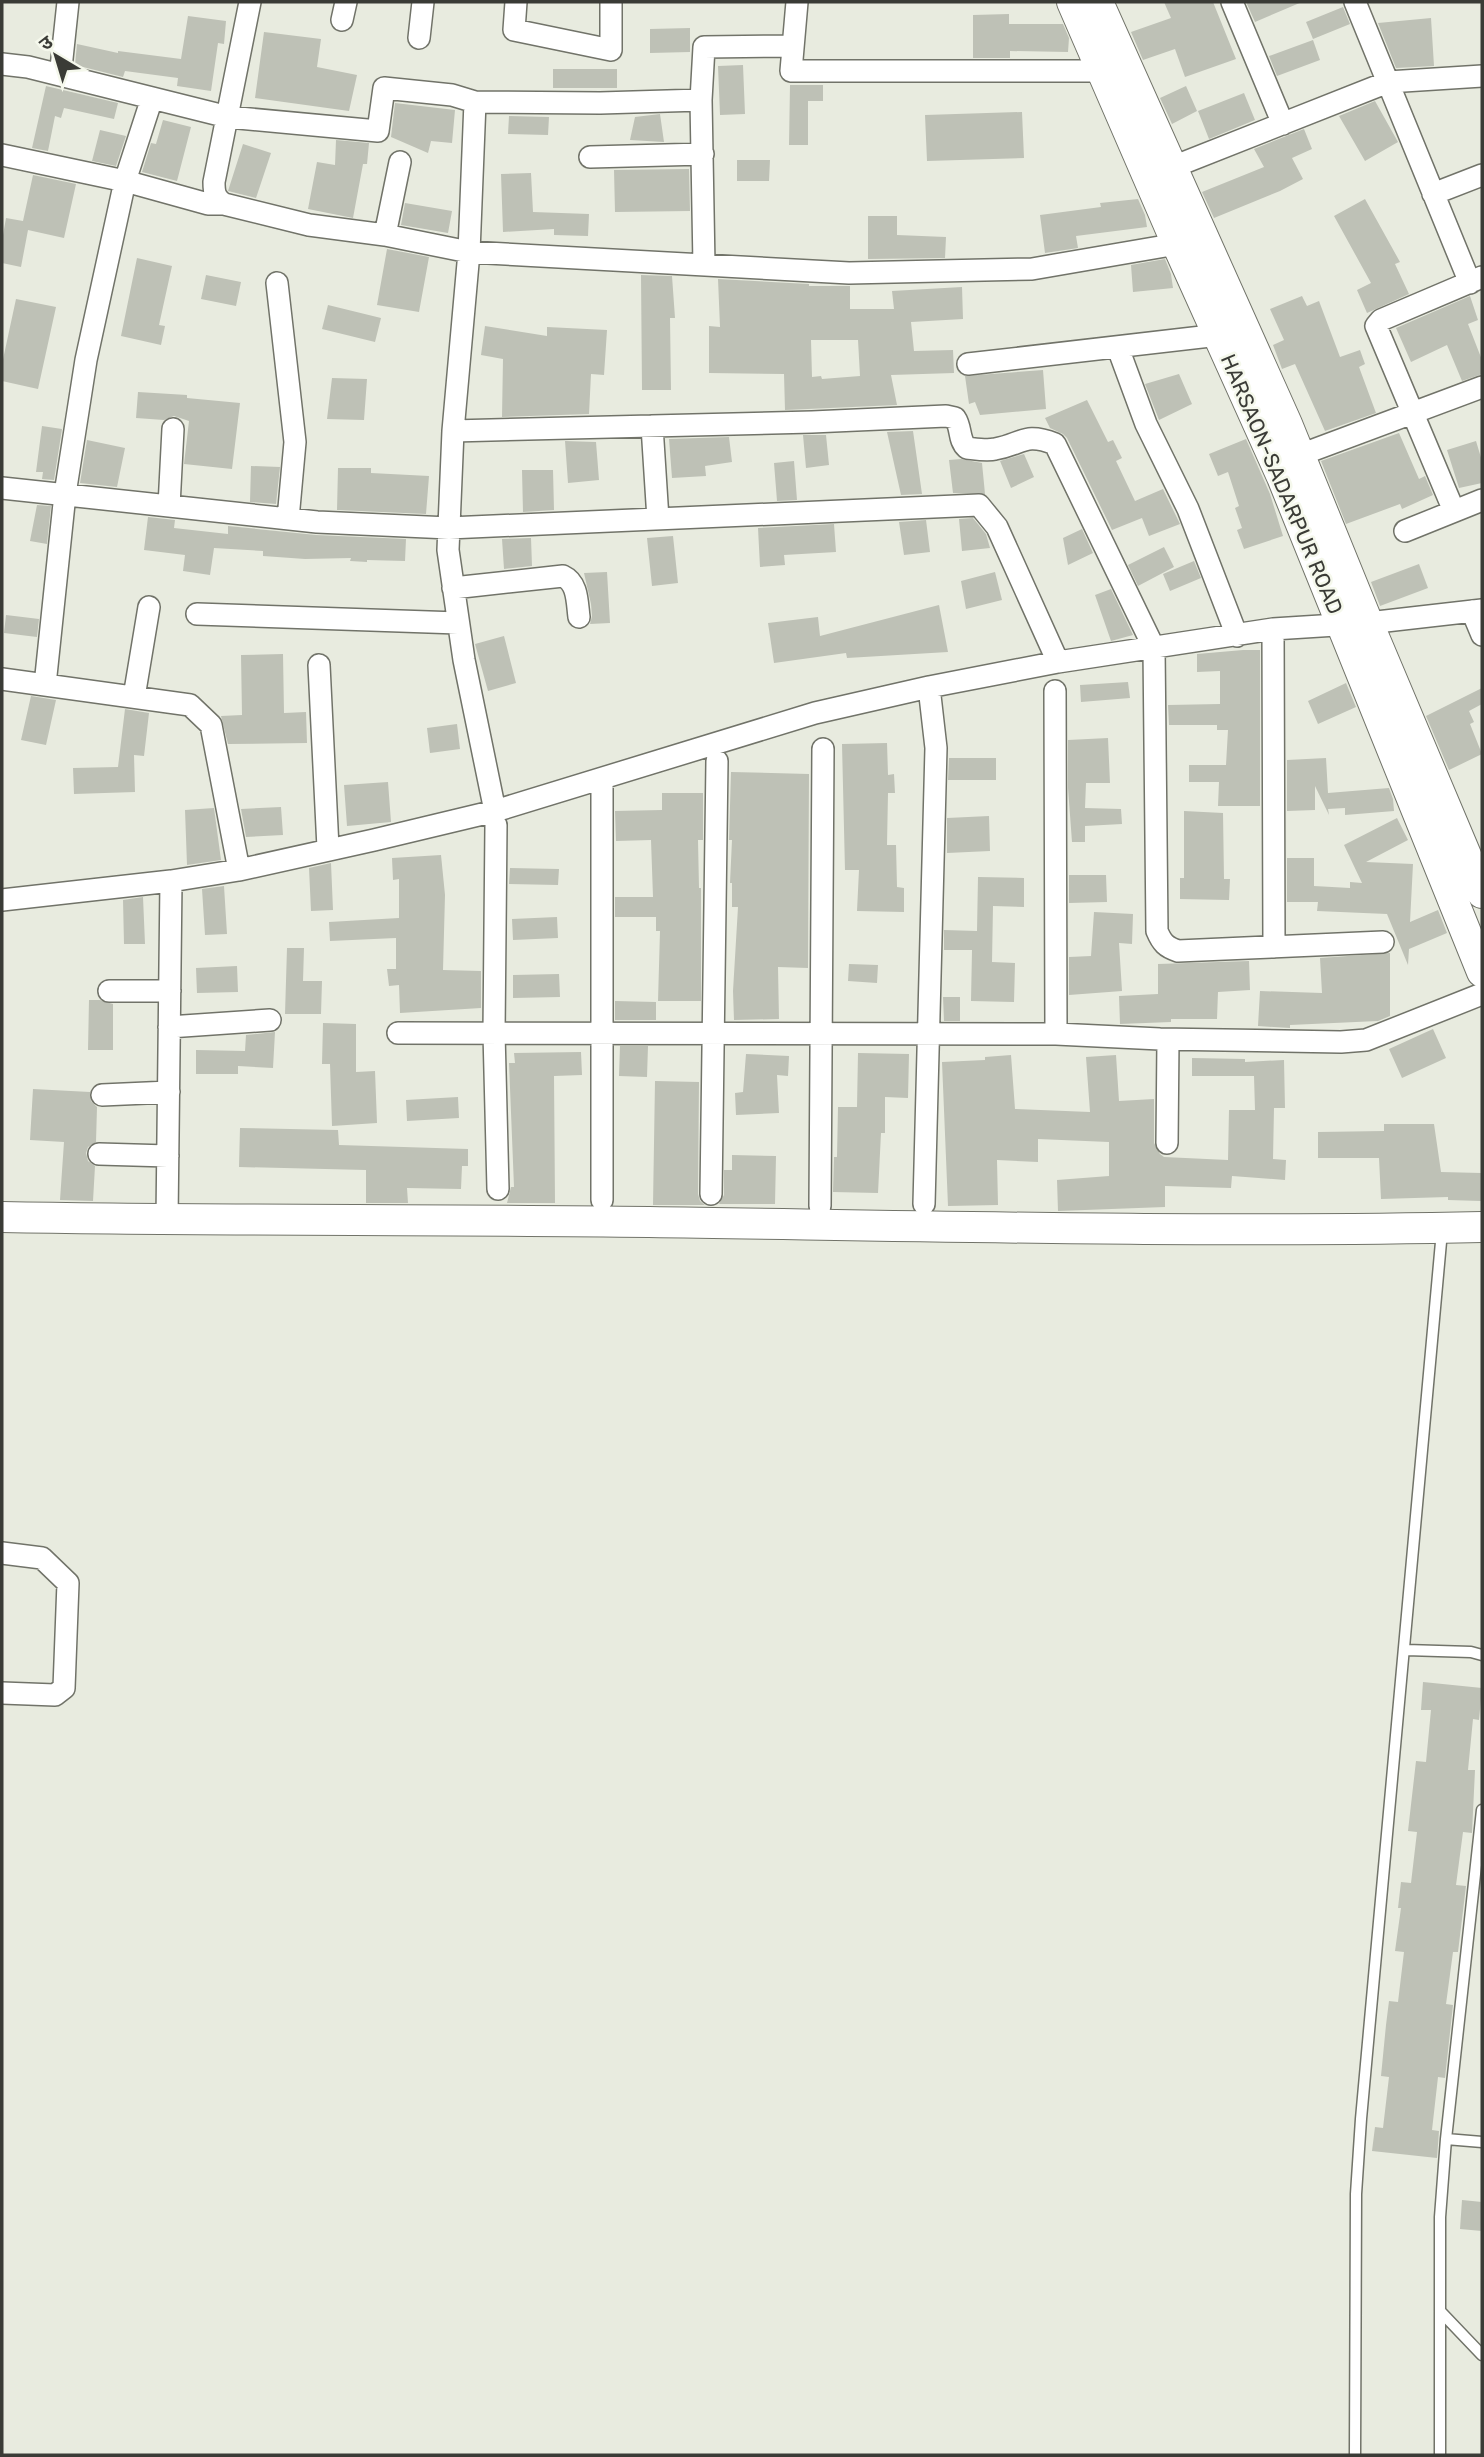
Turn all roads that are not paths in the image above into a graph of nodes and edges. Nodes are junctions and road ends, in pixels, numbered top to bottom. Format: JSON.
{"nodes":[{"id":1,"x":68,"y":2,"type":"edge"},
{"id":2,"x":250,"y":2,"type":"edge"},
{"id":3,"x":423,"y":2,"type":"edge"},
{"id":4,"x":516,"y":2,"type":"edge"},
{"id":5,"x":611,"y":2,"type":"edge"},
{"id":6,"x":797,"y":2,"type":"edge"},
{"id":7,"x":1072,"y":2,"type":"edge"},
{"id":8,"x":1098,"y":2,"type":"edge"},
{"id":9,"x":1232,"y":2,"type":"edge"},
{"id":10,"x":1355,"y":2,"type":"edge"},
{"id":11,"x":419,"y":38,"type":"dead end"},
{"id":12,"x":793,"y":46,"type":"junction"},
{"id":13,"x":2,"y":64,"type":"edge"},
{"id":14,"x":61,"y":68,"type":"dead end"},
{"id":15,"x":1101,"y":71,"type":"junction"},
{"id":16,"x":1482,"y":76,"type":"edge"},
{"id":17,"x":1388,"y":82,"type":"junction"},
{"id":18,"x":152,"y":98,"type":"junction"},
{"id":19,"x":701,"y":100,"type":"junction"},
{"id":20,"x":475,"y":102,"type":"junction"},
{"id":21,"x":228,"y":117,"type":"junction"},
{"id":22,"x":1283,"y":124,"type":"junction"},
{"id":23,"x":703,"y":154,"type":"junction"},
{"id":24,"x":2,"y":155,"type":"edge"},
{"id":25,"x":590,"y":157,"type":"dead end"},
{"id":26,"x":400,"y":162,"type":"dead end"},
{"id":27,"x":1173,"y":167,"type":"junction"},
{"id":28,"x":1482,"y":175,"type":"edge"},
{"id":29,"x":125,"y":181,"type":"junction"},
{"id":30,"x":1433,"y":194,"type":"junction"},
{"id":31,"x":224,"y":204,"type":"junction"},
{"id":32,"x":385,"y":235,"type":"junction"},
{"id":33,"x":1177,"y":244,"type":"junction"},
{"id":34,"x":469,"y":253,"type":"junction"},
{"id":35,"x":704,"y":265,"type":"junction"},
{"id":36,"x":1476,"y":280,"type":"edge"},
{"id":37,"x":277,"y":283,"type":"dead end"},
{"id":38,"x":1219,"y":335,"type":"junction"},
{"id":39,"x":1118,"y":348,"type":"junction"},
{"id":40,"x":968,"y":364,"type":"dead end"},
{"id":41,"x":1482,"y":387,"type":"edge"},
{"id":42,"x":1412,"y":413,"type":"junction"},
{"id":43,"x":652,"y":426,"type":"junction"},
{"id":44,"x":173,"y":429,"type":"dead end"},
{"id":45,"x":453,"y":431,"type":"junction"},
{"id":46,"x":1300,"y":455,"type":"junction"},
{"id":47,"x":2,"y":488,"type":"edge"},
{"id":48,"x":65,"y":494,"type":"junction"},
{"id":49,"x":1482,"y":500,"type":"edge"},
{"id":50,"x":169,"y":506,"type":"junction"},
{"id":51,"x":1454,"y":511,"type":"junction"},
{"id":52,"x":288,"y":519,"type":"junction"},
{"id":53,"x":658,"y":519,"type":"junction"},
{"id":54,"x":449,"y":528,"type":"junction"},
{"id":55,"x":1405,"y":531,"type":"dead end"},
{"id":56,"x":453,"y":588,"type":"junction"},
{"id":57,"x":149,"y":607,"type":"dead end"},
{"id":58,"x":1477,"y":611,"type":"edge"},
{"id":59,"x":197,"y":614,"type":"dead end"},
{"id":60,"x":579,"y":617,"type":"dead end"},
{"id":61,"x":458,"y":623,"type":"junction"},
{"id":62,"x":1355,"y":623,"type":"junction"},
{"id":63,"x":1273,"y":629,"type":"junction"},
{"id":64,"x":1482,"y":635,"type":"edge"},
{"id":65,"x":1237,"y":636,"type":"junction"},
{"id":66,"x":1154,"y":648,"type":"junction"},
{"id":67,"x":1058,"y":662,"type":"junction"},
{"id":68,"x":320,"y":665,"type":"dead end"},
{"id":69,"x":2,"y":679,"type":"edge"},
{"id":70,"x":45,"y":685,"type":"junction"},
{"id":71,"x":929,"y":687,"type":"junction"},
{"id":72,"x":1055,"y":691,"type":"dead end"},
{"id":73,"x":134,"y":697,"type":"junction"},
{"id":74,"x":822,"y":749,"type":"dead end"},
{"id":75,"x":717,"y":761,"type":"dead end"},
{"id":76,"x":602,"y":779,"type":"junction"},
{"id":77,"x":495,"y":818,"type":"junction"},
{"id":78,"x":328,"y":848,"type":"junction"},
{"id":79,"x":239,"y":870,"type":"junction"},
{"id":80,"x":171,"y":881,"type":"junction"},
{"id":81,"x":1482,"y":893,"type":"edge"},
{"id":82,"x":2,"y":900,"type":"edge"},
{"id":83,"x":1383,"y":942,"type":"dead end"},
{"id":84,"x":1275,"y":947,"type":"junction"},
{"id":85,"x":1482,"y":972,"type":"edge"},
{"id":86,"x":109,"y":991,"type":"dead end"},
{"id":87,"x":170,"y":991,"type":"junction"},
{"id":88,"x":1482,"y":994,"type":"edge"},
{"id":89,"x":270,"y":1020,"type":"dead end"},
{"id":90,"x":169,"y":1027,"type":"junction"},
{"id":91,"x":398,"y":1033,"type":"dead end"},
{"id":92,"x":494,"y":1033,"type":"junction"},
{"id":93,"x":602,"y":1033,"type":"junction"},
{"id":94,"x":713,"y":1034,"type":"junction"},
{"id":95,"x":821,"y":1034,"type":"junction"},
{"id":96,"x":927,"y":1034,"type":"junction"},
{"id":97,"x":1056,"y":1034,"type":"junction"},
{"id":98,"x":1168,"y":1040,"type":"junction"},
{"id":99,"x":169,"y":1092,"type":"junction"},
{"id":100,"x":102,"y":1095,"type":"dead end"},
{"id":101,"x":1167,"y":1143,"type":"dead end"},
{"id":102,"x":99,"y":1154,"type":"dead end"},
{"id":103,"x":168,"y":1156,"type":"junction"},
{"id":104,"x":498,"y":1189,"type":"dead end"},
{"id":105,"x":711,"y":1194,"type":"dead end"},
{"id":106,"x":602,"y":1200,"type":"dead end"},
{"id":107,"x":924,"y":1205,"type":"dead end"},
{"id":108,"x":820,"y":1206,"type":"dead end"},
{"id":109,"x":2,"y":1217,"type":"edge"},
{"id":110,"x":167,"y":1220,"type":"junction"},
{"id":111,"x":1482,"y":1227,"type":"edge"},
{"id":112,"x":1443,"y":1228,"type":"junction"},
{"id":113,"x":2,"y":1553,"type":"edge"},
{"id":114,"x":1406,"y":1650,"type":"junction"},
{"id":115,"x":1482,"y":1655,"type":"edge"},
{"id":116,"x":2,"y":1693,"type":"edge"},
{"id":117,"x":1482,"y":1810,"type":"edge"},
{"id":118,"x":1446,"y":2139,"type":"junction"},
{"id":119,"x":1482,"y":2142,"type":"edge"},
{"id":120,"x":1440,"y":2311,"type":"junction"},
{"id":121,"x":1482,"y":2355,"type":"edge"},
{"id":122,"x":1355,"y":2455,"type":"edge"},
{"id":123,"x":1440,"y":2455,"type":"edge"}],
"edges":[{"from":1,"to":14,"type":"street"},
{"from":2,"to":21,"type":"street"},
{"from":3,"to":11,"type":"street"},
{"from":4,"to":5,"type":"street"},
{"from":6,"to":12,"type":"street"},
{"from":7,"to":15,"type":"street","name":"HARSAON-SADARPUR ROAD"},
{"from":8,"to":27,"type":"street","name":"HARSAON-SADARPUR ROAD"},
{"from":9,"to":22,"type":"street"},
{"from":10,"to":17,"type":"street"},
{"from":12,"to":15,"type":"street"},
{"from":12,"to":19,"type":"street"},
{"from":13,"to":18,"type":"street"},
{"from":15,"to":33,"type":"street","name":"HARSAON-SADARPUR ROAD"},
{"from":16,"to":17,"type":"street"},
{"from":17,"to":22,"type":"street"},
{"from":17,"to":30,"type":"street"},
{"from":18,"to":21,"type":"street"},
{"from":18,"to":29,"type":"street"},
{"from":19,"to":20,"type":"street"},
{"from":19,"to":23,"type":"street"},
{"from":20,"to":21,"type":"street"},
{"from":20,"to":34,"type":"street"},
{"from":21,"to":31,"type":"street"},
{"from":22,"to":27,"type":"street"},
{"from":23,"to":25,"type":"street"},
{"from":23,"to":35,"type":"street"},
{"from":24,"to":29,"type":"street"},
{"from":26,"to":32,"type":"street"},
{"from":27,"to":46,"type":"street","name":"HARSAON-SADARPUR ROAD"},
{"from":28,"to":30,"type":"street"},
{"from":29,"to":31,"type":"street"},
{"from":29,"to":48,"type":"street"},
{"from":30,"to":36,"type":"street"},
{"from":31,"to":32,"type":"street"},
{"from":32,"to":34,"type":"street"},
{"from":33,"to":35,"type":"street"},
{"from":33,"to":38,"type":"street","name":"HARSAON-SADARPUR ROAD"},
{"from":34,"to":35,"type":"street"},
{"from":34,"to":45,"type":"street"},
{"from":36,"to":42,"type":"street"},
{"from":37,"to":52,"type":"street"},
{"from":38,"to":39,"type":"street"},
{"from":38,"to":62,"type":"street","name":"HARSAON-SADARPUR ROAD"},
{"from":39,"to":40,"type":"street"},
{"from":39,"to":65,"type":"street"},
{"from":41,"to":42,"type":"street"},
{"from":42,"to":46,"type":"street"},
{"from":42,"to":51,"type":"street"},
{"from":43,"to":45,"type":"street"},
{"from":43,"to":53,"type":"street"},
{"from":43,"to":66,"type":"street"},
{"from":44,"to":50,"type":"street"},
{"from":45,"to":54,"type":"street"},
{"from":46,"to":62,"type":"street","name":"HARSAON-SADARPUR ROAD"},
{"from":47,"to":48,"type":"street"},
{"from":48,"to":50,"type":"street"},
{"from":48,"to":70,"type":"street"},
{"from":49,"to":51,"type":"street"},
{"from":50,"to":52,"type":"street"},
{"from":51,"to":55,"type":"street"},
{"from":52,"to":54,"type":"street"},
{"from":53,"to":54,"type":"street"},
{"from":53,"to":67,"type":"street"},
{"from":54,"to":56,"type":"street"},
{"from":56,"to":60,"type":"street"},
{"from":56,"to":61,"type":"street"},
{"from":57,"to":73,"type":"street"},
{"from":58,"to":62,"type":"street"},
{"from":58,"to":64,"type":"street"},
{"from":59,"to":61,"type":"street"},
{"from":61,"to":77,"type":"street"},
{"from":62,"to":63,"type":"street"},
{"from":62,"to":81,"type":"street","name":"HARSAON-SADARPUR ROAD"},
{"from":62,"to":85,"type":"street","name":"HARSAON-SADARPUR ROAD"},
{"from":63,"to":65,"type":"street"},
{"from":63,"to":84,"type":"street"},
{"from":65,"to":66,"type":"street"},
{"from":66,"to":67,"type":"street"},
{"from":66,"to":84,"type":"street"},
{"from":67,"to":71,"type":"street"},
{"from":68,"to":78,"type":"street"},
{"from":69,"to":70,"type":"street"},
{"from":70,"to":73,"type":"street"},
{"from":71,"to":76,"type":"street"},
{"from":71,"to":96,"type":"street"},
{"from":72,"to":97,"type":"street"},
{"from":73,"to":79,"type":"street"},
{"from":74,"to":95,"type":"street"},
{"from":75,"to":94,"type":"street"},
{"from":76,"to":77,"type":"street"},
{"from":76,"to":93,"type":"street"},
{"from":77,"to":78,"type":"street"},
{"from":77,"to":92,"type":"street"},
{"from":78,"to":79,"type":"street"},
{"from":79,"to":80,"type":"street"},
{"from":80,"to":82,"type":"street"},
{"from":80,"to":87,"type":"street"},
{"from":83,"to":84,"type":"street"},
{"from":86,"to":87,"type":"street"},
{"from":87,"to":90,"type":"street"},
{"from":88,"to":98,"type":"street"},
{"from":89,"to":90,"type":"street"},
{"from":90,"to":99,"type":"street"},
{"from":91,"to":92,"type":"street"},
{"from":92,"to":93,"type":"street"},
{"from":92,"to":104,"type":"street"},
{"from":93,"to":94,"type":"street"},
{"from":93,"to":106,"type":"street"},
{"from":94,"to":95,"type":"street"},
{"from":94,"to":105,"type":"street"},
{"from":95,"to":96,"type":"street"},
{"from":95,"to":108,"type":"street"},
{"from":96,"to":97,"type":"street"},
{"from":96,"to":107,"type":"street"},
{"from":97,"to":98,"type":"street"},
{"from":98,"to":101,"type":"street"},
{"from":99,"to":100,"type":"street"},
{"from":99,"to":103,"type":"street"},
{"from":102,"to":103,"type":"street"},
{"from":103,"to":110,"type":"street"},
{"from":109,"to":110,"type":"street"},
{"from":110,"to":112,"type":"street"},
{"from":111,"to":112,"type":"street"},
{"from":112,"to":114,"type":"lane"},
{"from":113,"to":116,"type":"street"},
{"from":114,"to":115,"type":"lane"},
{"from":114,"to":122,"type":"lane"},
{"from":117,"to":118,"type":"lane"},
{"from":118,"to":119,"type":"lane"},
{"from":118,"to":120,"type":"lane"},
{"from":120,"to":121,"type":"lane"},
{"from":120,"to":123,"type":"lane"}]}
